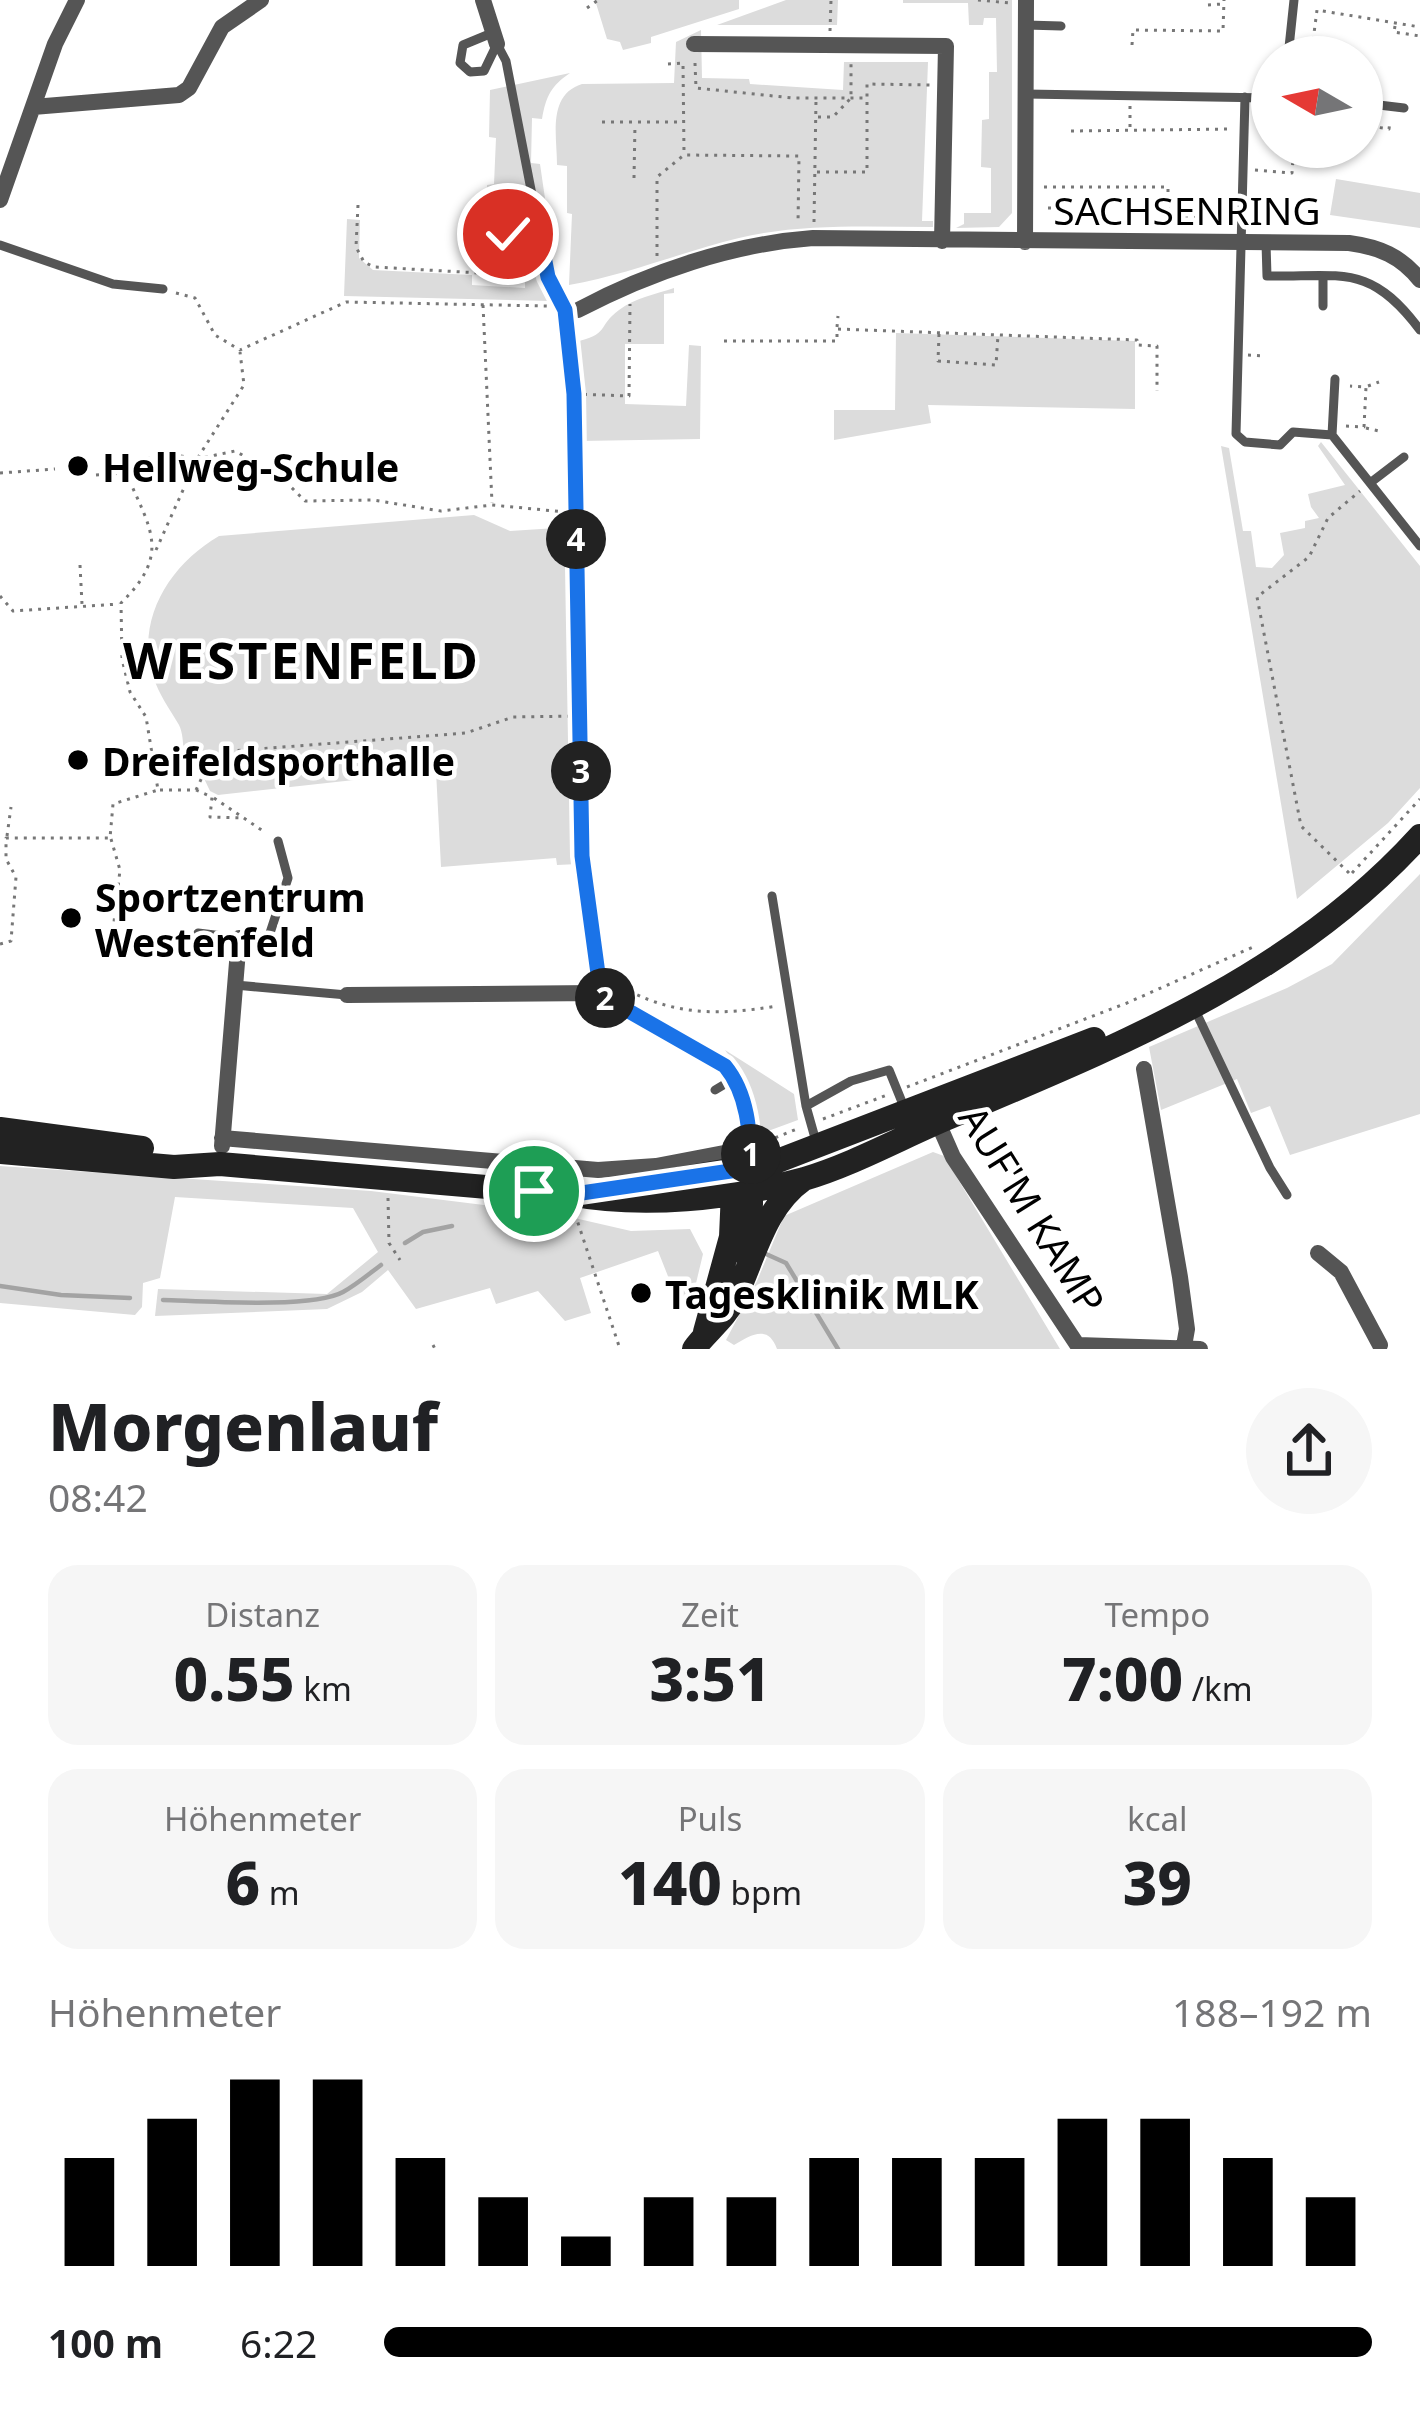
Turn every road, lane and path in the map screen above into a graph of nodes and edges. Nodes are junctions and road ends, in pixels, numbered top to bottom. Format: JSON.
{"nodes":[{"id":1,"x":77,"y":0,"type":"edge"},
{"id":2,"x":261,"y":0,"type":"edge"},
{"id":3,"x":483,"y":0,"type":"edge"},
{"id":4,"x":598,"y":0,"type":"edge"},
{"id":5,"x":831,"y":0,"type":"edge"},
{"id":6,"x":978,"y":0,"type":"edge"},
{"id":7,"x":1294,"y":0,"type":"edge"},
{"id":8,"x":1026,"y":2,"type":"edge"},
{"id":9,"x":1224,"y":2,"type":"edge"},
{"id":10,"x":1208,"y":5,"type":"dead end"},
{"id":11,"x":587,"y":8,"type":"dead end"},
{"id":12,"x":1395,"y":24,"type":"junction"},
{"id":13,"x":1026,"y":25,"type":"junction"},
{"id":14,"x":1061,"y":26,"type":"dead end"},
{"id":15,"x":1420,"y":27,"type":"edge"},
{"id":16,"x":1290,"y":36,"type":"edge"},
{"id":17,"x":1314,"y":36,"type":"edge"},
{"id":18,"x":1420,"y":36,"type":"edge"},
{"id":19,"x":494,"y":38,"type":"joint"},
{"id":20,"x":694,"y":44,"type":"joint"},
{"id":21,"x":829,"y":45,"type":"junction"},
{"id":22,"x":850,"y":45,"type":"junction"},
{"id":23,"x":1132,"y":45,"type":"dead end"},
{"id":24,"x":668,"y":64,"type":"dead end"},
{"id":25,"x":945,"y":85,"type":"junction"},
{"id":26,"x":1025,"y":94,"type":"junction"},
{"id":27,"x":1130,"y":95,"type":"junction"},
{"id":28,"x":816,"y":98,"type":"junction"},
{"id":29,"x":851,"y":98,"type":"junction"},
{"id":30,"x":868,"y":98,"type":"junction"},
{"id":31,"x":1245,"y":98,"type":"junction"},
{"id":32,"x":1251,"y":98,"type":"edge"},
{"id":33,"x":1383,"y":106,"type":"edge"},
{"id":34,"x":33,"y":107,"type":"junction"},
{"id":35,"x":1398,"y":108,"type":"joint"},
{"id":36,"x":816,"y":117,"type":"junction"},
{"id":37,"x":602,"y":122,"type":"dead end"},
{"id":38,"x":635,"y":122,"type":"junction"},
{"id":39,"x":684,"y":122,"type":"junction"},
{"id":40,"x":1383,"y":128,"type":"edge"},
{"id":41,"x":1245,"y":129,"type":"junction"},
{"id":42,"x":1130,"y":130,"type":"junction"},
{"id":43,"x":1071,"y":131,"type":"dead end"},
{"id":44,"x":685,"y":155,"type":"junction"},
{"id":45,"x":1292,"y":168,"type":"edge"},
{"id":46,"x":1244,"y":169,"type":"junction"},
{"id":47,"x":815,"y":172,"type":"junction"},
{"id":48,"x":634,"y":178,"type":"dead end"},
{"id":49,"x":1025,"y":187,"type":"junction"},
{"id":50,"x":0,"y":200,"type":"edge"},
{"id":51,"x":358,"y":206,"type":"dead end"},
{"id":52,"x":1152,"y":208,"type":"dead end"},
{"id":53,"x":1168,"y":208,"type":"junction"},
{"id":54,"x":1241,"y":217,"type":"junction"},
{"id":55,"x":538,"y":226,"type":"junction"},
{"id":56,"x":806,"y":239,"type":"junction"},
{"id":57,"x":942,"y":241,"type":"junction"},
{"id":58,"x":1025,"y":242,"type":"junction"},
{"id":59,"x":1241,"y":243,"type":"junction"},
{"id":60,"x":1266,"y":243,"type":"junction"},
{"id":61,"x":0,"y":245,"type":"edge"},
{"id":62,"x":491,"y":250,"type":"junction"},
{"id":63,"x":481,"y":256,"type":"junction"},
{"id":64,"x":656,"y":276,"type":"junction"},
{"id":65,"x":1323,"y":277,"type":"junction"},
{"id":66,"x":1420,"y":280,"type":"edge"},
{"id":67,"x":630,"y":285,"type":"junction"},
{"id":68,"x":163,"y":289,"type":"joint"},
{"id":69,"x":483,"y":305,"type":"junction"},
{"id":70,"x":1323,"y":306,"type":"dead end"},
{"id":71,"x":572,"y":310,"type":"junction"},
{"id":72,"x":838,"y":316,"type":"dead end"},
{"id":73,"x":837,"y":329,"type":"junction"},
{"id":74,"x":1420,"y":330,"type":"edge"},
{"id":75,"x":939,"y":332,"type":"junction"},
{"id":76,"x":998,"y":335,"type":"junction"},
{"id":77,"x":724,"y":341,"type":"dead end"},
{"id":78,"x":240,"y":350,"type":"junction"},
{"id":79,"x":1335,"y":382,"type":"joint"},
{"id":80,"x":1378,"y":382,"type":"dead end"},
{"id":81,"x":1366,"y":387,"type":"junction"},
{"id":82,"x":1157,"y":391,"type":"dead end"},
{"id":83,"x":574,"y":394,"type":"junction"},
{"id":84,"x":1364,"y":427,"type":"junction"},
{"id":85,"x":1332,"y":430,"type":"junction"},
{"id":86,"x":1378,"y":431,"type":"dead end"},
{"id":87,"x":1404,"y":457,"type":"dead end"},
{"id":88,"x":196,"y":459,"type":"junction"},
{"id":89,"x":55,"y":470,"type":"dead end"},
{"id":90,"x":0,"y":473,"type":"edge"},
{"id":91,"x":126,"y":473,"type":"junction"},
{"id":92,"x":96,"y":475,"type":"dead end"},
{"id":93,"x":1370,"y":483,"type":"junction"},
{"id":94,"x":492,"y":505,"type":"junction"},
{"id":95,"x":576,"y":513,"type":"junction"},
{"id":96,"x":1420,"y":546,"type":"edge"},
{"id":97,"x":155,"y":551,"type":"junction"},
{"id":98,"x":80,"y":565,"type":"dead end"},
{"id":99,"x":0,"y":596,"type":"edge"},
{"id":100,"x":121,"y":604,"type":"junction"},
{"id":101,"x":82,"y":606,"type":"junction"},
{"id":102,"x":580,"y":716,"type":"junction"},
{"id":103,"x":158,"y":790,"type":"junction"},
{"id":104,"x":196,"y":790,"type":"junction"},
{"id":105,"x":212,"y":797,"type":"junction"},
{"id":106,"x":1420,"y":799,"type":"edge"},
{"id":107,"x":10,"y":807,"type":"dead end"},
{"id":108,"x":243,"y":818,"type":"junction"},
{"id":109,"x":1420,"y":836,"type":"edge"},
{"id":110,"x":6,"y":838,"type":"junction"},
{"id":111,"x":110,"y":838,"type":"junction"},
{"id":112,"x":278,"y":841,"type":"joint"},
{"id":113,"x":1350,"y":875,"type":"junction"},
{"id":114,"x":1340,"y":884,"type":"dead end"},
{"id":115,"x":772,"y":896,"type":"dead end"},
{"id":116,"x":199,"y":933,"type":"dead end"},
{"id":117,"x":239,"y":938,"type":"junction"},
{"id":118,"x":1269,"y":938,"type":"dead end"},
{"id":119,"x":0,"y":944,"type":"edge"},
{"id":120,"x":111,"y":948,"type":"dead end"},
{"id":121,"x":235,"y":985,"type":"junction"},
{"id":122,"x":598,"y":987,"type":"junction"},
{"id":123,"x":347,"y":995,"type":"joint"},
{"id":124,"x":791,"y":1004,"type":"junction"},
{"id":125,"x":1193,"y":1005,"type":"junction"},
{"id":126,"x":1144,"y":1069,"type":"dead end"},
{"id":127,"x":735,"y":1078,"type":"junction"},
{"id":128,"x":715,"y":1090,"type":"dead end"},
{"id":129,"x":806,"y":1106,"type":"junction"},
{"id":130,"x":918,"y":1107,"type":"junction"},
{"id":131,"x":0,"y":1129,"type":"edge"},
{"id":132,"x":814,"y":1135,"type":"junction"},
{"id":133,"x":774,"y":1137,"type":"dead end"},
{"id":134,"x":222,"y":1138,"type":"junction"},
{"id":135,"x":0,"y":1152,"type":"edge"},
{"id":136,"x":220,"y":1164,"type":"junction"},
{"id":137,"x":746,"y":1174,"type":"junction"},
{"id":138,"x":390,"y":1178,"type":"junction"},
{"id":139,"x":804,"y":1179,"type":"junction"},
{"id":140,"x":568,"y":1195,"type":"junction"},
{"id":141,"x":1288,"y":1195,"type":"dead end"},
{"id":142,"x":1318,"y":1253,"type":"dead end"},
{"id":143,"x":400,"y":1260,"type":"dead end"},
{"id":144,"x":746,"y":1272,"type":"junction"},
{"id":145,"x":703,"y":1344,"type":"edge"},
{"id":146,"x":1079,"y":1347,"type":"edge"},
{"id":147,"x":1192,"y":1347,"type":"edge"},
{"id":148,"x":1377,"y":1348,"type":"edge"},
{"id":149,"x":620,"y":1349,"type":"edge"}],
"edges":[{"from":1,"to":34,"type":"street"},
{"from":2,"to":34,"type":"street"},
{"from":3,"to":19,"type":"street"},
{"from":4,"to":11,"type":"path"},
{"from":5,"to":21,"type":"path"},
{"from":6,"to":8,"type":"path"},
{"from":7,"to":16,"type":"lane"},
{"from":8,"to":13,"type":"street"},
{"from":9,"to":10,"type":"path"},
{"from":9,"to":23,"type":"path"},
{"from":12,"to":15,"type":"path"},
{"from":12,"to":17,"type":"path"},
{"from":12,"to":18,"type":"path"},
{"from":13,"to":14,"type":"lane"},
{"from":13,"to":26,"type":"street"},
{"from":19,"to":55,"type":"lane"},
{"from":20,"to":21,"type":"street"},
{"from":20,"to":28,"type":"path"},
{"from":21,"to":22,"type":"street"},
{"from":22,"to":25,"type":"street"},
{"from":22,"to":29,"type":"path"},
{"from":24,"to":39,"type":"path"},
{"from":25,"to":30,"type":"path"},
{"from":25,"to":57,"type":"street"},
{"from":26,"to":27,"type":"lane"},
{"from":26,"to":49,"type":"street"},
{"from":27,"to":31,"type":"lane"},
{"from":27,"to":42,"type":"path"},
{"from":28,"to":29,"type":"path"},
{"from":28,"to":36,"type":"path"},
{"from":29,"to":30,"type":"path"},
{"from":29,"to":36,"type":"path"},
{"from":30,"to":47,"type":"path"},
{"from":31,"to":32,"type":"lane"},
{"from":31,"to":41,"type":"lane"},
{"from":33,"to":35,"type":"lane"},
{"from":34,"to":50,"type":"street"},
{"from":35,"to":40,"type":"path"},
{"from":36,"to":47,"type":"path"},
{"from":37,"to":38,"type":"path"},
{"from":38,"to":39,"type":"path"},
{"from":38,"to":48,"type":"path"},
{"from":39,"to":44,"type":"path"},
{"from":41,"to":42,"type":"path"},
{"from":41,"to":46,"type":"lane"},
{"from":42,"to":43,"type":"path"},
{"from":44,"to":56,"type":"path"},
{"from":44,"to":64,"type":"path"},
{"from":45,"to":46,"type":"path"},
{"from":46,"to":54,"type":"lane"},
{"from":47,"to":56,"type":"path"},
{"from":49,"to":53,"type":"path"},
{"from":49,"to":58,"type":"street"},
{"from":51,"to":63,"type":"path"},
{"from":52,"to":53,"type":"path"},
{"from":53,"to":54,"type":"path"},
{"from":54,"to":59,"type":"lane"},
{"from":55,"to":62,"type":"path"},
{"from":55,"to":71,"type":"lane"},
{"from":56,"to":57,"type":"street","name":"SACHSENRING"},
{"from":56,"to":64,"type":"street","name":"SACHSENRING"},
{"from":57,"to":58,"type":"street","name":"SACHSENRING"},
{"from":58,"to":59,"type":"street","name":"SACHSENRING"},
{"from":59,"to":60,"type":"street","name":"SACHSENRING"},
{"from":59,"to":85,"type":"lane"},
{"from":60,"to":65,"type":"lane"},
{"from":60,"to":66,"type":"street","name":"SACHSENRING"},
{"from":61,"to":68,"type":"lane"},
{"from":62,"to":63,"type":"path"},
{"from":62,"to":63,"type":"path"},
{"from":64,"to":67,"type":"street","name":"SACHSENRING"},
{"from":65,"to":70,"type":"lane"},
{"from":65,"to":74,"type":"lane"},
{"from":67,"to":71,"type":"street","name":"SACHSENRING"},
{"from":67,"to":83,"type":"path"},
{"from":68,"to":78,"type":"path"},
{"from":69,"to":71,"type":"path"},
{"from":69,"to":78,"type":"path"},
{"from":69,"to":94,"type":"path"},
{"from":71,"to":83,"type":"path"},
{"from":72,"to":73,"type":"path"},
{"from":73,"to":75,"type":"path"},
{"from":73,"to":77,"type":"path"},
{"from":75,"to":76,"type":"path"},
{"from":75,"to":76,"type":"path"},
{"from":76,"to":82,"type":"path"},
{"from":78,"to":88,"type":"path"},
{"from":79,"to":81,"type":"path"},
{"from":79,"to":85,"type":"lane"},
{"from":80,"to":81,"type":"path"},
{"from":81,"to":84,"type":"path"},
{"from":83,"to":95,"type":"path"},
{"from":84,"to":85,"type":"path"},
{"from":84,"to":86,"type":"path"},
{"from":85,"to":93,"type":"lane"},
{"from":87,"to":93,"type":"lane"},
{"from":88,"to":91,"type":"path"},
{"from":88,"to":94,"type":"path"},
{"from":88,"to":97,"type":"path"},
{"from":89,"to":90,"type":"path"},
{"from":91,"to":92,"type":"path"},
{"from":91,"to":97,"type":"path"},
{"from":93,"to":96,"type":"lane"},
{"from":93,"to":113,"type":"path"},
{"from":94,"to":95,"type":"path"},
{"from":95,"to":102,"type":"path"},
{"from":97,"to":100,"type":"path"},
{"from":98,"to":101,"type":"path"},
{"from":99,"to":101,"type":"path"},
{"from":100,"to":101,"type":"path"},
{"from":100,"to":103,"type":"path"},
{"from":102,"to":104,"type":"path"},
{"from":102,"to":122,"type":"path"},
{"from":103,"to":104,"type":"path"},
{"from":103,"to":111,"type":"path"},
{"from":104,"to":105,"type":"path"},
{"from":105,"to":108,"type":"path"},
{"from":105,"to":108,"type":"path"},
{"from":106,"to":113,"type":"path"},
{"from":107,"to":110,"type":"path"},
{"from":108,"to":112,"type":"path"},
{"from":109,"to":125,"type":"street"},
{"from":110,"to":111,"type":"path"},
{"from":110,"to":119,"type":"path"},
{"from":111,"to":120,"type":"path"},
{"from":112,"to":117,"type":"lane"},
{"from":113,"to":114,"type":"path"},
{"from":115,"to":124,"type":"lane"},
{"from":116,"to":117,"type":"lane"},
{"from":117,"to":121,"type":"street"},
{"from":118,"to":130,"type":"path"},
{"from":121,"to":123,"type":"lane"},
{"from":121,"to":134,"type":"street"},
{"from":122,"to":123,"type":"street"},
{"from":122,"to":124,"type":"path"},
{"from":122,"to":127,"type":"street"},
{"from":124,"to":129,"type":"lane"},
{"from":125,"to":130,"type":"street"},
{"from":125,"to":141,"type":"lane"},
{"from":126,"to":147,"type":"street"},
{"from":127,"to":128,"type":"lane"},
{"from":127,"to":137,"type":"street"},
{"from":129,"to":130,"type":"lane"},
{"from":129,"to":132,"type":"lane"},
{"from":130,"to":132,"type":"street"},
{"from":130,"to":132,"type":"path"},
{"from":130,"to":139,"type":"street"},
{"from":130,"to":146,"type":"street","name":"AUF'M KAMP"},
{"from":131,"to":136,"type":"street"},
{"from":132,"to":133,"type":"path"},
{"from":132,"to":137,"type":"street"},
{"from":134,"to":136,"type":"street"},
{"from":134,"to":137,"type":"street"},
{"from":135,"to":136,"type":"street"},
{"from":136,"to":138,"type":"street"},
{"from":137,"to":139,"type":"street"},
{"from":137,"to":140,"type":"street"},
{"from":137,"to":144,"type":"street"},
{"from":137,"to":145,"type":"street"},
{"from":138,"to":140,"type":"street"},
{"from":138,"to":143,"type":"path"},
{"from":139,"to":144,"type":"street"},
{"from":140,"to":149,"type":"path"},
{"from":142,"to":148,"type":"street"},
{"from":144,"to":145,"type":"street"},
{"from":146,"to":147,"type":"street"}]}
